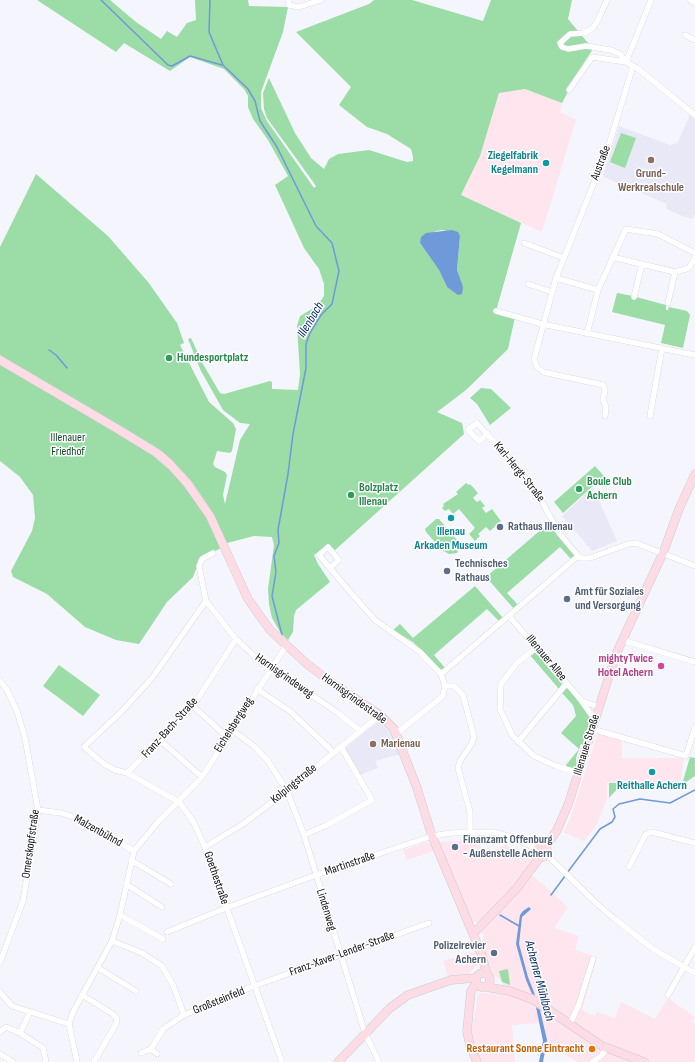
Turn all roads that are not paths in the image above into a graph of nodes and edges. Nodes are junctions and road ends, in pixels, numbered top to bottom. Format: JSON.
{"nodes":[{"id":1,"x":288,"y":0,"type":"edge"},
{"id":2,"x":321,"y":0,"type":"edge"},
{"id":3,"x":607,"y":0,"type":"edge"},
{"id":4,"x":651,"y":0,"type":"edge"},
{"id":5,"x":690,"y":0,"type":"edge"},
{"id":6,"x":695,"y":3,"type":"edge"},
{"id":7,"x":685,"y":35,"type":"dead end"},
{"id":8,"x":695,"y":40,"type":"edge"},
{"id":9,"x":626,"y":62,"type":"junction"},
{"id":10,"x":633,"y":66,"type":"junction"},
{"id":11,"x":569,"y":90,"type":"dead end"},
{"id":12,"x":695,"y":115,"type":"edge"},
{"id":13,"x":524,"y":243,"type":"dead end"},
{"id":14,"x":695,"y":253,"type":"edge"},
{"id":15,"x":612,"y":257,"type":"junction"},
{"id":16,"x":564,"y":258,"type":"junction"},
{"id":17,"x":695,"y":258,"type":"edge"},
{"id":18,"x":642,"y":264,"type":"junction"},
{"id":19,"x":675,"y":272,"type":"junction"},
{"id":20,"x":556,"y":278,"type":"junction"},
{"id":21,"x":528,"y":284,"type":"dead end"},
{"id":22,"x":598,"y":290,"type":"junction"},
{"id":23,"x":552,"y":292,"type":"junction"},
{"id":24,"x":634,"y":297,"type":"dead end"},
{"id":25,"x":668,"y":303,"type":"dead end"},
{"id":26,"x":496,"y":311,"type":"dead end"},
{"id":27,"x":542,"y":324,"type":"junction"},
{"id":28,"x":587,"y":334,"type":"junction"},
{"id":29,"x":662,"y":348,"type":"junction"},
{"id":30,"x":695,"y":355,"type":"edge"},
{"id":31,"x":0,"y":360,"type":"edge"},
{"id":32,"x":605,"y":416,"type":"dead end"},
{"id":33,"x":650,"y":416,"type":"dead end"},
{"id":34,"x":488,"y":434,"type":"dead end"},
{"id":35,"x":695,"y":474,"type":"edge"},
{"id":36,"x":213,"y":553,"type":"dead end"},
{"id":37,"x":663,"y":553,"type":"junction"},
{"id":38,"x":578,"y":556,"type":"junction"},
{"id":39,"x":695,"y":566,"type":"edge"},
{"id":40,"x":330,"y":568,"type":"dead end"},
{"id":41,"x":206,"y":601,"type":"junction"},
{"id":42,"x":509,"y":616,"type":"junction"},
{"id":43,"x":236,"y":639,"type":"junction"},
{"id":44,"x":622,"y":640,"type":"junction"},
{"id":45,"x":286,"y":646,"type":"junction"},
{"id":46,"x":536,"y":648,"type":"junction"},
{"id":47,"x":695,"y":662,"type":"edge"},
{"id":48,"x":271,"y":667,"type":"junction"},
{"id":49,"x":441,"y":674,"type":"junction"},
{"id":50,"x":0,"y":681,"type":"edge"},
{"id":51,"x":567,"y":683,"type":"junction"},
{"id":52,"x":445,"y":686,"type":"junction"},
{"id":53,"x":257,"y":689,"type":"junction"},
{"id":54,"x":582,"y":701,"type":"junction"},
{"id":55,"x":193,"y":706,"type":"junction"},
{"id":56,"x":599,"y":707,"type":"junction"},
{"id":57,"x":380,"y":715,"type":"junction"},
{"id":58,"x":596,"y":716,"type":"junction"},
{"id":59,"x":695,"y":727,"type":"edge"},
{"id":60,"x":592,"y":728,"type":"junction"},
{"id":61,"x":232,"y":730,"type":"junction"},
{"id":62,"x":359,"y":730,"type":"junction"},
{"id":63,"x":397,"y":732,"type":"junction"},
{"id":64,"x":227,"y":737,"type":"junction"},
{"id":65,"x":161,"y":740,"type":"junction"},
{"id":66,"x":518,"y":742,"type":"junction"},
{"id":67,"x":341,"y":747,"type":"junction"},
{"id":68,"x":333,"y":752,"type":"junction"},
{"id":69,"x":127,"y":774,"type":"junction"},
{"id":70,"x":578,"y":774,"type":"junction"},
{"id":71,"x":202,"y":777,"type":"junction"},
{"id":72,"x":287,"y":791,"type":"junction"},
{"id":73,"x":179,"y":802,"type":"junction"},
{"id":74,"x":38,"y":810,"type":"junction"},
{"id":75,"x":470,"y":832,"type":"junction"},
{"id":76,"x":304,"y":835,"type":"junction"},
{"id":77,"x":432,"y":836,"type":"junction"},
{"id":78,"x":695,"y":843,"type":"edge"},
{"id":79,"x":205,"y":847,"type":"junction"},
{"id":80,"x":134,"y":851,"type":"junction"},
{"id":81,"x":542,"y":852,"type":"junction"},
{"id":82,"x":131,"y":860,"type":"junction"},
{"id":83,"x":629,"y":867,"type":"dead end"},
{"id":84,"x":316,"y":875,"type":"junction"},
{"id":85,"x":126,"y":884,"type":"junction"},
{"id":86,"x":171,"y":884,"type":"dead end"},
{"id":87,"x":162,"y":907,"type":"dead end"},
{"id":88,"x":226,"y":908,"type":"junction"},
{"id":89,"x":120,"y":915,"type":"junction"},
{"id":90,"x":429,"y":923,"type":"dead end"},
{"id":91,"x":167,"y":932,"type":"dead end"},
{"id":92,"x":473,"y":934,"type":"junction"},
{"id":93,"x":163,"y":939,"type":"dead end"},
{"id":94,"x":112,"y":941,"type":"junction"},
{"id":95,"x":695,"y":947,"type":"edge"},
{"id":96,"x":340,"y":954,"type":"junction"},
{"id":97,"x":593,"y":959,"type":"dead end"},
{"id":98,"x":0,"y":962,"type":"edge"},
{"id":99,"x":684,"y":967,"type":"junction"},
{"id":100,"x":98,"y":968,"type":"junction"},
{"id":101,"x":695,"y":973,"type":"edge"},
{"id":102,"x":481,"y":981,"type":"junction"},
{"id":103,"x":447,"y":983,"type":"junction"},
{"id":104,"x":465,"y":983,"type":"junction"},
{"id":105,"x":254,"y":986,"type":"junction"},
{"id":106,"x":136,"y":991,"type":"dead end"},
{"id":107,"x":471,"y":991,"type":"junction"},
{"id":108,"x":0,"y":992,"type":"edge"},
{"id":109,"x":82,"y":995,"type":"junction"},
{"id":110,"x":668,"y":995,"type":"dead end"},
{"id":111,"x":470,"y":1005,"type":"junction"},
{"id":112,"x":30,"y":1012,"type":"junction"},
{"id":113,"x":184,"y":1015,"type":"junction"},
{"id":114,"x":69,"y":1024,"type":"junction"},
{"id":115,"x":570,"y":1024,"type":"junction"},
{"id":116,"x":0,"y":1032,"type":"edge"},
{"id":117,"x":365,"y":1032,"type":"junction"},
{"id":118,"x":20,"y":1033,"type":"junction"},
{"id":119,"x":606,"y":1048,"type":"junction"},
{"id":120,"x":151,"y":1049,"type":"junction"},
{"id":121,"x":141,"y":1052,"type":"dead end"},
{"id":122,"x":0,"y":1054,"type":"edge"},
{"id":123,"x":157,"y":1054,"type":"dead end"},
{"id":124,"x":13,"y":1062,"type":"edge"},
{"id":125,"x":46,"y":1062,"type":"edge"},
{"id":126,"x":77,"y":1062,"type":"edge"},
{"id":127,"x":94,"y":1062,"type":"edge"},
{"id":128,"x":282,"y":1062,"type":"edge"},
{"id":129,"x":338,"y":1062,"type":"edge"},
{"id":130,"x":379,"y":1062,"type":"edge"},
{"id":131,"x":477,"y":1062,"type":"edge"},
{"id":132,"x":592,"y":1062,"type":"edge"},
{"id":133,"x":644,"y":1062,"type":"edge"}],
"edges":[{"from":1,"to":2,"type":"street"},
{"from":3,"to":9,"type":"street"},
{"from":4,"to":9,"type":"street"},
{"from":5,"to":6,"type":"street"},
{"from":7,"to":8,"type":"street"},
{"from":9,"to":10,"type":"street"},
{"from":9,"to":11,"type":"street"},
{"from":10,"to":12,"type":"street"},
{"from":10,"to":16,"type":"street","name":"Austraße"},
{"from":13,"to":16,"type":"street"},
{"from":14,"to":15,"type":"street"},
{"from":15,"to":18,"type":"street"},
{"from":15,"to":22,"type":"street"},
{"from":16,"to":20,"type":"street","name":"Austraße"},
{"from":17,"to":19,"type":"street"},
{"from":18,"to":19,"type":"street"},
{"from":18,"to":24,"type":"street"},
{"from":19,"to":25,"type":"street"},
{"from":20,"to":22,"type":"street"},
{"from":20,"to":23,"type":"street","name":"Austraße"},
{"from":21,"to":23,"type":"street"},
{"from":22,"to":28,"type":"street"},
{"from":23,"to":27,"type":"street","name":"Austraße"},
{"from":26,"to":27,"type":"street"},
{"from":27,"to":28,"type":"street"},
{"from":27,"to":32,"type":"street","name":"Austraße"},
{"from":28,"to":29,"type":"street"},
{"from":29,"to":30,"type":"street"},
{"from":29,"to":33,"type":"street"},
{"from":31,"to":45,"type":"main road","name":"Hornisgrindestraße"},
{"from":34,"to":38,"type":"street","name":"Karl-Hergt-Straße"},
{"from":35,"to":37,"type":"main road","name":"Illenauer Straße"},
{"from":36,"to":41,"type":"street","name":"Hornisgrindeweg"},
{"from":37,"to":38,"type":"street"},
{"from":37,"to":39,"type":"street"},
{"from":37,"to":44,"type":"main road","name":"Illenauer Straße"},
{"from":38,"to":42,"type":"street"},
{"from":40,"to":49,"type":"street"},
{"from":41,"to":43,"type":"street","name":"Hornisgrindeweg"},
{"from":41,"to":69,"type":"street","name":"Goethestraße"},
{"from":42,"to":46,"type":"street","name":"Illenauer Allee"},
{"from":42,"to":49,"type":"street"},
{"from":43,"to":48,"type":"street","name":"Hornisgrindeweg"},
{"from":43,"to":55,"type":"street","name":"Franz-Bach-Straße"},
{"from":44,"to":47,"type":"street"},
{"from":44,"to":56,"type":"main road","name":"Illenauer Straße"},
{"from":45,"to":48,"type":"street","name":"Eichelsbergweg"},
{"from":45,"to":57,"type":"main road","name":"Hornisgrindestraße"},
{"from":46,"to":51,"type":"street","name":"Illenauer Allee"},
{"from":46,"to":66,"type":"street"},
{"from":48,"to":53,"type":"street","name":"Eichelsbergweg"},
{"from":48,"to":62,"type":"street","name":"Hornisgrindeweg"},
{"from":49,"to":52,"type":"street"},
{"from":50,"to":74,"type":"street","name":"Omerskopfstraße"},
{"from":51,"to":54,"type":"street","name":"Illenauer Allee"},
{"from":51,"to":66,"type":"street"},
{"from":52,"to":63,"type":"street"},
{"from":52,"to":75,"type":"street"},
{"from":53,"to":61,"type":"street","name":"Eichelsbergweg"},
{"from":53,"to":68,"type":"street"},
{"from":54,"to":56,"type":"street"},
{"from":54,"to":58,"type":"street","name":"Illenauer Allee"},
{"from":55,"to":64,"type":"street"},
{"from":55,"to":65,"type":"street","name":"Franz-Bach-Straße"},
{"from":56,"to":58,"type":"main road","name":"Illenauer Straße"},
{"from":57,"to":62,"type":"street","name":"Kolpingstraße"},
{"from":57,"to":63,"type":"main road","name":"Hornisgrindestraße"},
{"from":58,"to":60,"type":"main road","name":"Illenauer Straße"},
{"from":59,"to":60,"type":"street"},
{"from":60,"to":70,"type":"main road","name":"Illenauer Straße"},
{"from":61,"to":64,"type":"street","name":"Eichelsbergweg"},
{"from":61,"to":72,"type":"street","name":"Lindenweg"},
{"from":62,"to":67,"type":"street","name":"Kolpingstraße"},
{"from":63,"to":77,"type":"main road","name":"Hornisgrindestraße"},
{"from":64,"to":71,"type":"street","name":"Eichelsbergweg"},
{"from":65,"to":69,"type":"street","name":"Franz-Bach-Straße"},
{"from":65,"to":71,"type":"street"},
{"from":66,"to":70,"type":"street"},
{"from":67,"to":68,"type":"street","name":"Kolpingstraße"},
{"from":67,"to":76,"type":"street"},
{"from":68,"to":72,"type":"street","name":"Kolpingstraße"},
{"from":69,"to":73,"type":"street","name":"Goethestraße"},
{"from":70,"to":81,"type":"main road","name":"Illenauer Straße"},
{"from":71,"to":73,"type":"street","name":"Eichelsbergweg"},
{"from":72,"to":76,"type":"street","name":"Lindenweg"},
{"from":72,"to":79,"type":"street","name":"Kolpingstraße"},
{"from":73,"to":79,"type":"street","name":"Goethestraße"},
{"from":73,"to":80,"type":"street","name":"Eichelsbergweg"},
{"from":74,"to":80,"type":"street","name":"Malzenbühnd"},
{"from":74,"to":98,"type":"street","name":"Omerskopfstraße"},
{"from":75,"to":77,"type":"street","name":"Martinstraße"},
{"from":75,"to":81,"type":"street","name":"Martinstraße"},
{"from":76,"to":84,"type":"street","name":"Lindenweg"},
{"from":77,"to":84,"type":"street","name":"Martinstraße"},
{"from":77,"to":92,"type":"main road","name":"Hornisgrindestraße"},
{"from":78,"to":83,"type":"street"},
{"from":79,"to":88,"type":"street","name":"Goethestraße"},
{"from":80,"to":82,"type":"street"},
{"from":81,"to":92,"type":"main road","name":"Illenauer Straße"},
{"from":81,"to":99,"type":"street","name":"Martinstraße"},
{"from":82,"to":85,"type":"street"},
{"from":82,"to":86,"type":"street"},
{"from":84,"to":88,"type":"street","name":"Martinstraße"},
{"from":84,"to":96,"type":"street","name":"Lindenweg"},
{"from":85,"to":87,"type":"street"},
{"from":85,"to":89,"type":"street"},
{"from":88,"to":91,"type":"street","name":"Martinstraße"},
{"from":88,"to":105,"type":"street","name":"Goethestraße"},
{"from":89,"to":93,"type":"street"},
{"from":89,"to":94,"type":"street"},
{"from":90,"to":96,"type":"street","name":"Franz-Xaver-Lender-Straße"},
{"from":92,"to":102,"type":"main road","name":"Hornisgrindestraße"},
{"from":94,"to":100,"type":"street"},
{"from":94,"to":113,"type":"street","name":"Großsteinfeld"},
{"from":95,"to":99,"type":"street"},
{"from":96,"to":105,"type":"street","name":"Franz-Xaver-Lender-Straße"},
{"from":96,"to":117,"type":"street","name":"Lindenweg"},
{"from":97,"to":115,"type":"street"},
{"from":99,"to":101,"type":"street","name":"Martinstraße"},
{"from":99,"to":110,"type":"street"},
{"from":100,"to":106,"type":"street"},
{"from":100,"to":109,"type":"street"},
{"from":102,"to":103,"type":"main road"},
{"from":102,"to":104,"type":"main road"},
{"from":102,"to":107,"type":"main road"},
{"from":102,"to":111,"type":"main road"},
{"from":102,"to":115,"type":"main road"},
{"from":103,"to":104,"type":"main road"},
{"from":103,"to":117,"type":"main road"},
{"from":104,"to":107,"type":"main road"},
{"from":105,"to":113,"type":"street","name":"Großsteinfeld"},
{"from":105,"to":128,"type":"street","name":"Goethestraße"},
{"from":107,"to":111,"type":"main road"},
{"from":108,"to":112,"type":"street"},
{"from":109,"to":114,"type":"street"},
{"from":109,"to":127,"type":"street"},
{"from":111,"to":131,"type":"main road"},
{"from":112,"to":114,"type":"street"},
{"from":112,"to":118,"type":"street"},
{"from":113,"to":120,"type":"street","name":"Großsteinfeld"},
{"from":114,"to":126,"type":"street"},
{"from":115,"to":119,"type":"main road"},
{"from":116,"to":118,"type":"street"},
{"from":117,"to":129,"type":"main road"},
{"from":117,"to":130,"type":"street","name":"Lindenweg"},
{"from":118,"to":125,"type":"street"},
{"from":119,"to":132,"type":"street"},
{"from":119,"to":133,"type":"main road"},
{"from":120,"to":121,"type":"street"},
{"from":120,"to":123,"type":"street"},
{"from":122,"to":124,"type":"street"}]}
